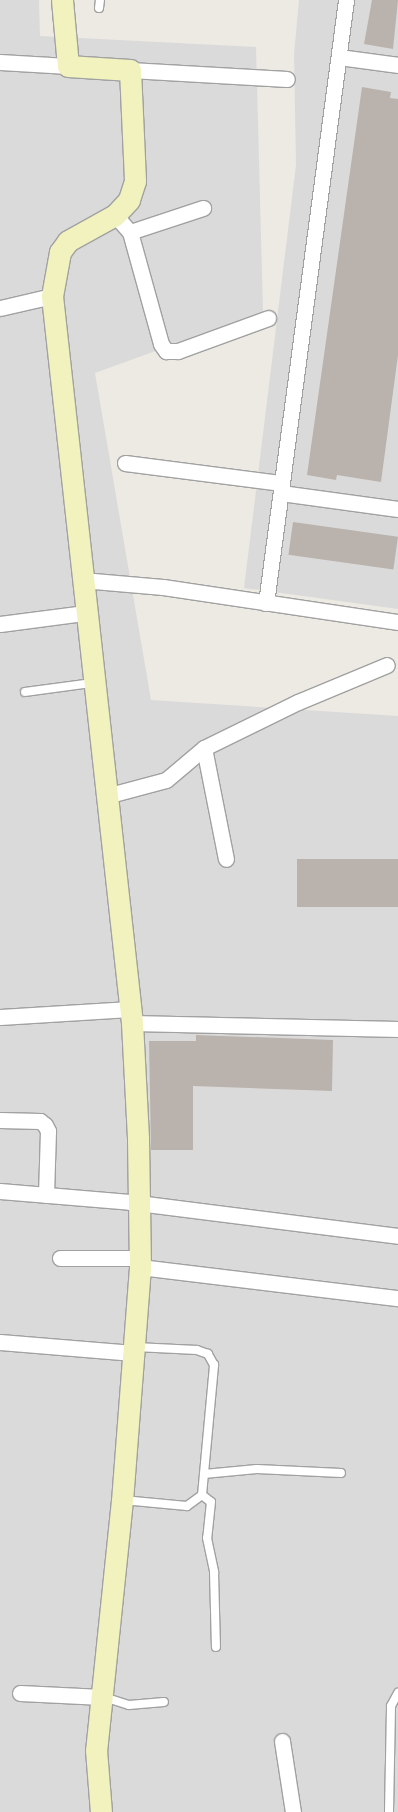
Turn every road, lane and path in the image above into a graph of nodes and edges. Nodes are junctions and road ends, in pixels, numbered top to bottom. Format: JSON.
{"nodes":[{"id":1,"x":62,"y":0,"type":"edge"},
{"id":2,"x":346,"y":0,"type":"edge"},
{"id":3,"x":339,"y":57,"type":"junction"},
{"id":4,"x":0,"y":62,"type":"edge"},
{"id":5,"x":398,"y":65,"type":"edge"},
{"id":6,"x":68,"y":66,"type":"junction"},
{"id":7,"x":130,"y":70,"type":"junction"},
{"id":8,"x":287,"y":79,"type":"dead end"},
{"id":9,"x":203,"y":208,"type":"dead end"},
{"id":10,"x":115,"y":215,"type":"junction"},
{"id":11,"x":130,"y":232,"type":"junction"},
{"id":12,"x":52,"y":296,"type":"junction"},
{"id":13,"x":0,"y":308,"type":"edge"},
{"id":14,"x":268,"y":318,"type":"dead end"},
{"id":15,"x":125,"y":463,"type":"dead end"},
{"id":16,"x":282,"y":488,"type":"junction"},
{"id":17,"x":398,"y":509,"type":"edge"},
{"id":18,"x":82,"y":580,"type":"junction"},
{"id":19,"x":266,"y":603,"type":"junction"},
{"id":20,"x":85,"y":613,"type":"junction"},
{"id":21,"x":398,"y":622,"type":"edge"},
{"id":22,"x":0,"y":624,"type":"edge"},
{"id":23,"x":387,"y":665,"type":"dead end"},
{"id":24,"x":92,"y":683,"type":"junction"},
{"id":25,"x":25,"y":692,"type":"dead end"},
{"id":26,"x":204,"y":748,"type":"junction"},
{"id":27,"x":106,"y":796,"type":"junction"},
{"id":28,"x":226,"y":860,"type":"dead end"},
{"id":29,"x":131,"y":1016,"type":"junction"},
{"id":30,"x":0,"y":1017,"type":"edge"},
{"id":31,"x":398,"y":1029,"type":"edge"},
{"id":32,"x":0,"y":1120,"type":"edge"},
{"id":33,"x":0,"y":1191,"type":"edge"},
{"id":34,"x":46,"y":1195,"type":"junction"},
{"id":35,"x":140,"y":1205,"type":"junction"},
{"id":36,"x":398,"y":1236,"type":"edge"},
{"id":37,"x":60,"y":1258,"type":"dead end"},
{"id":38,"x":140,"y":1262,"type":"junction"},
{"id":39,"x":398,"y":1298,"type":"edge"},
{"id":40,"x":0,"y":1342,"type":"edge"},
{"id":41,"x":135,"y":1350,"type":"junction"},
{"id":42,"x":341,"y":1473,"type":"dead end"},
{"id":43,"x":204,"y":1474,"type":"junction"},
{"id":44,"x":202,"y":1495,"type":"junction"},
{"id":45,"x":122,"y":1500,"type":"junction"},
{"id":46,"x":216,"y":1647,"type":"dead end"},
{"id":47,"x":20,"y":1693,"type":"dead end"},
{"id":48,"x":398,"y":1693,"type":"edge"},
{"id":49,"x":102,"y":1697,"type":"junction"},
{"id":50,"x":164,"y":1702,"type":"dead end"},
{"id":51,"x":282,"y":1740,"type":"dead end"},
{"id":52,"x":101,"y":1812,"type":"edge"},
{"id":53,"x":293,"y":1812,"type":"edge"},
{"id":54,"x":389,"y":1812,"type":"edge"}],
"edges":[{"from":1,"to":6,"type":"street"},
{"from":2,"to":3,"type":"street"},
{"from":3,"to":5,"type":"street"},
{"from":3,"to":16,"type":"street"},
{"from":4,"to":6,"type":"street"},
{"from":6,"to":7,"type":"street"},
{"from":7,"to":8,"type":"street"},
{"from":7,"to":10,"type":"street"},
{"from":9,"to":11,"type":"street"},
{"from":10,"to":11,"type":"street"},
{"from":10,"to":12,"type":"street"},
{"from":11,"to":14,"type":"street"},
{"from":12,"to":13,"type":"street"},
{"from":12,"to":18,"type":"street"},
{"from":15,"to":16,"type":"street"},
{"from":16,"to":17,"type":"street"},
{"from":16,"to":19,"type":"street"},
{"from":18,"to":19,"type":"street"},
{"from":18,"to":20,"type":"street"},
{"from":19,"to":21,"type":"street"},
{"from":20,"to":22,"type":"street"},
{"from":20,"to":24,"type":"street"},
{"from":23,"to":26,"type":"street"},
{"from":24,"to":25,"type":"lane"},
{"from":24,"to":27,"type":"street"},
{"from":26,"to":27,"type":"street"},
{"from":26,"to":28,"type":"street"},
{"from":27,"to":29,"type":"street"},
{"from":29,"to":30,"type":"street"},
{"from":29,"to":31,"type":"street"},
{"from":29,"to":35,"type":"street"},
{"from":32,"to":34,"type":"street"},
{"from":33,"to":34,"type":"street"},
{"from":34,"to":35,"type":"street"},
{"from":35,"to":36,"type":"street"},
{"from":35,"to":38,"type":"street"},
{"from":37,"to":38,"type":"street"},
{"from":38,"to":39,"type":"street"},
{"from":38,"to":41,"type":"street"},
{"from":40,"to":41,"type":"street"},
{"from":41,"to":43,"type":"lane"},
{"from":41,"to":45,"type":"street"},
{"from":42,"to":43,"type":"lane"},
{"from":43,"to":44,"type":"lane"},
{"from":44,"to":45,"type":"lane"},
{"from":44,"to":46,"type":"lane"},
{"from":45,"to":49,"type":"street"},
{"from":47,"to":49,"type":"street"},
{"from":48,"to":54,"type":"lane"},
{"from":49,"to":50,"type":"lane"},
{"from":49,"to":52,"type":"street"},
{"from":51,"to":53,"type":"street"}]}
